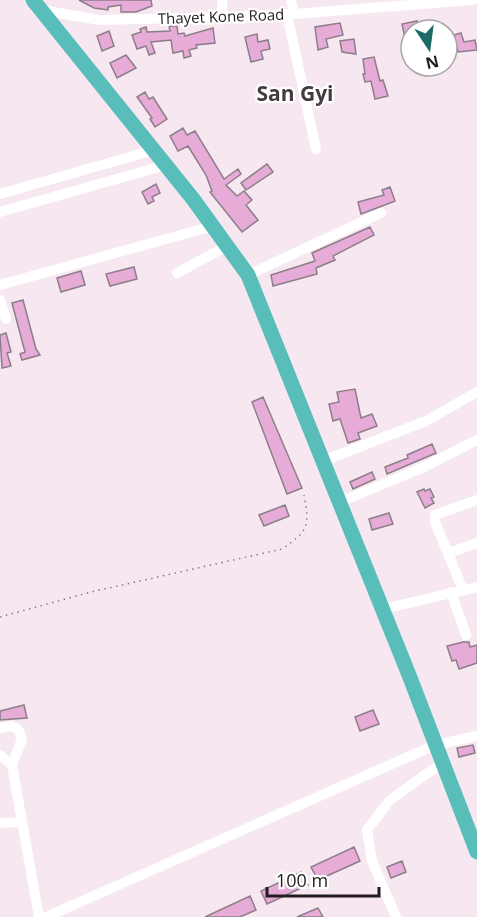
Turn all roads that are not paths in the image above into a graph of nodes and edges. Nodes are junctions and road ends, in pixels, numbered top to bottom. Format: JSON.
{"nodes":[{"id":1,"x":222,"y":0,"type":"edge"},
{"id":2,"x":291,"y":0,"type":"edge"},
{"id":3,"x":473,"y":0,"type":"edge"},
{"id":4,"x":37,"y":5,"type":"edge"},
{"id":5,"x":291,"y":14,"type":"junction"},
{"id":6,"x":223,"y":17,"type":"junction"},
{"id":7,"x":316,"y":149,"type":"dead end"},
{"id":8,"x":154,"y":150,"type":"junction"},
{"id":9,"x":166,"y":165,"type":"junction"},
{"id":10,"x":0,"y":194,"type":"edge"},
{"id":11,"x":0,"y":212,"type":"edge"},
{"id":12,"x":381,"y":213,"type":"dead end"},
{"id":13,"x":213,"y":225,"type":"junction"},
{"id":14,"x":227,"y":246,"type":"junction"},
{"id":15,"x":177,"y":273,"type":"dead end"},
{"id":16,"x":248,"y":275,"type":"junction"},
{"id":17,"x":0,"y":285,"type":"edge"},
{"id":18,"x":0,"y":300,"type":"edge"},
{"id":19,"x":6,"y":319,"type":"dead end"},
{"id":20,"x":477,"y":392,"type":"edge"},
{"id":21,"x":477,"y":440,"type":"edge"},
{"id":22,"x":323,"y":461,"type":"junction"},
{"id":23,"x":477,"y":500,"type":"edge"},
{"id":24,"x":340,"y":502,"type":"junction"},
{"id":25,"x":477,"y":543,"type":"edge"},
{"id":26,"x":449,"y":553,"type":"junction"},
{"id":27,"x":477,"y":587,"type":"edge"},
{"id":28,"x":463,"y":590,"type":"junction"},
{"id":29,"x":450,"y":592,"type":"junction"},
{"id":30,"x":383,"y":609,"type":"junction"},
{"id":31,"x":466,"y":635,"type":"dead end"},
{"id":32,"x":0,"y":728,"type":"edge"},
{"id":33,"x":477,"y":736,"type":"edge"},
{"id":34,"x":435,"y":745,"type":"junction"},
{"id":35,"x":0,"y":755,"type":"edge"},
{"id":36,"x":442,"y":763,"type":"junction"},
{"id":37,"x":12,"y":765,"type":"junction"},
{"id":38,"x":22,"y":822,"type":"junction"},
{"id":39,"x":0,"y":823,"type":"edge"},
{"id":40,"x":477,"y":852,"type":"edge"},
{"id":41,"x":39,"y":917,"type":"edge"},
{"id":42,"x":46,"y":917,"type":"edge"},
{"id":43,"x":396,"y":917,"type":"edge"}],
"edges":[{"from":1,"to":6,"type":"street"},
{"from":2,"to":5,"type":"street"},
{"from":3,"to":5,"type":"street","name":"Thayet Kone Road"},
{"from":4,"to":6,"type":"street","name":"Thayet Kone Road"},
{"from":4,"to":8,"type":"highway"},
{"from":5,"to":6,"type":"street","name":"Thayet Kone Road"},
{"from":5,"to":7,"type":"street"},
{"from":8,"to":9,"type":"highway"},
{"from":8,"to":10,"type":"street"},
{"from":9,"to":11,"type":"street"},
{"from":9,"to":13,"type":"highway"},
{"from":12,"to":16,"type":"street"},
{"from":13,"to":14,"type":"highway"},
{"from":13,"to":17,"type":"street"},
{"from":14,"to":15,"type":"street"},
{"from":14,"to":16,"type":"highway"},
{"from":16,"to":22,"type":"highway"},
{"from":18,"to":19,"type":"street"},
{"from":20,"to":22,"type":"street"},
{"from":21,"to":24,"type":"street"},
{"from":22,"to":24,"type":"highway"},
{"from":23,"to":26,"type":"street"},
{"from":24,"to":30,"type":"highway"},
{"from":25,"to":26,"type":"street"},
{"from":26,"to":28,"type":"street"},
{"from":27,"to":28,"type":"street"},
{"from":28,"to":29,"type":"street"},
{"from":29,"to":30,"type":"street"},
{"from":29,"to":31,"type":"street"},
{"from":30,"to":34,"type":"highway"},
{"from":32,"to":37,"type":"street"},
{"from":33,"to":34,"type":"street"},
{"from":34,"to":36,"type":"highway"},
{"from":34,"to":42,"type":"street"},
{"from":35,"to":37,"type":"street"},
{"from":36,"to":40,"type":"highway"},
{"from":36,"to":43,"type":"street"},
{"from":37,"to":38,"type":"street"},
{"from":38,"to":39,"type":"street"},
{"from":38,"to":41,"type":"street"}]}
